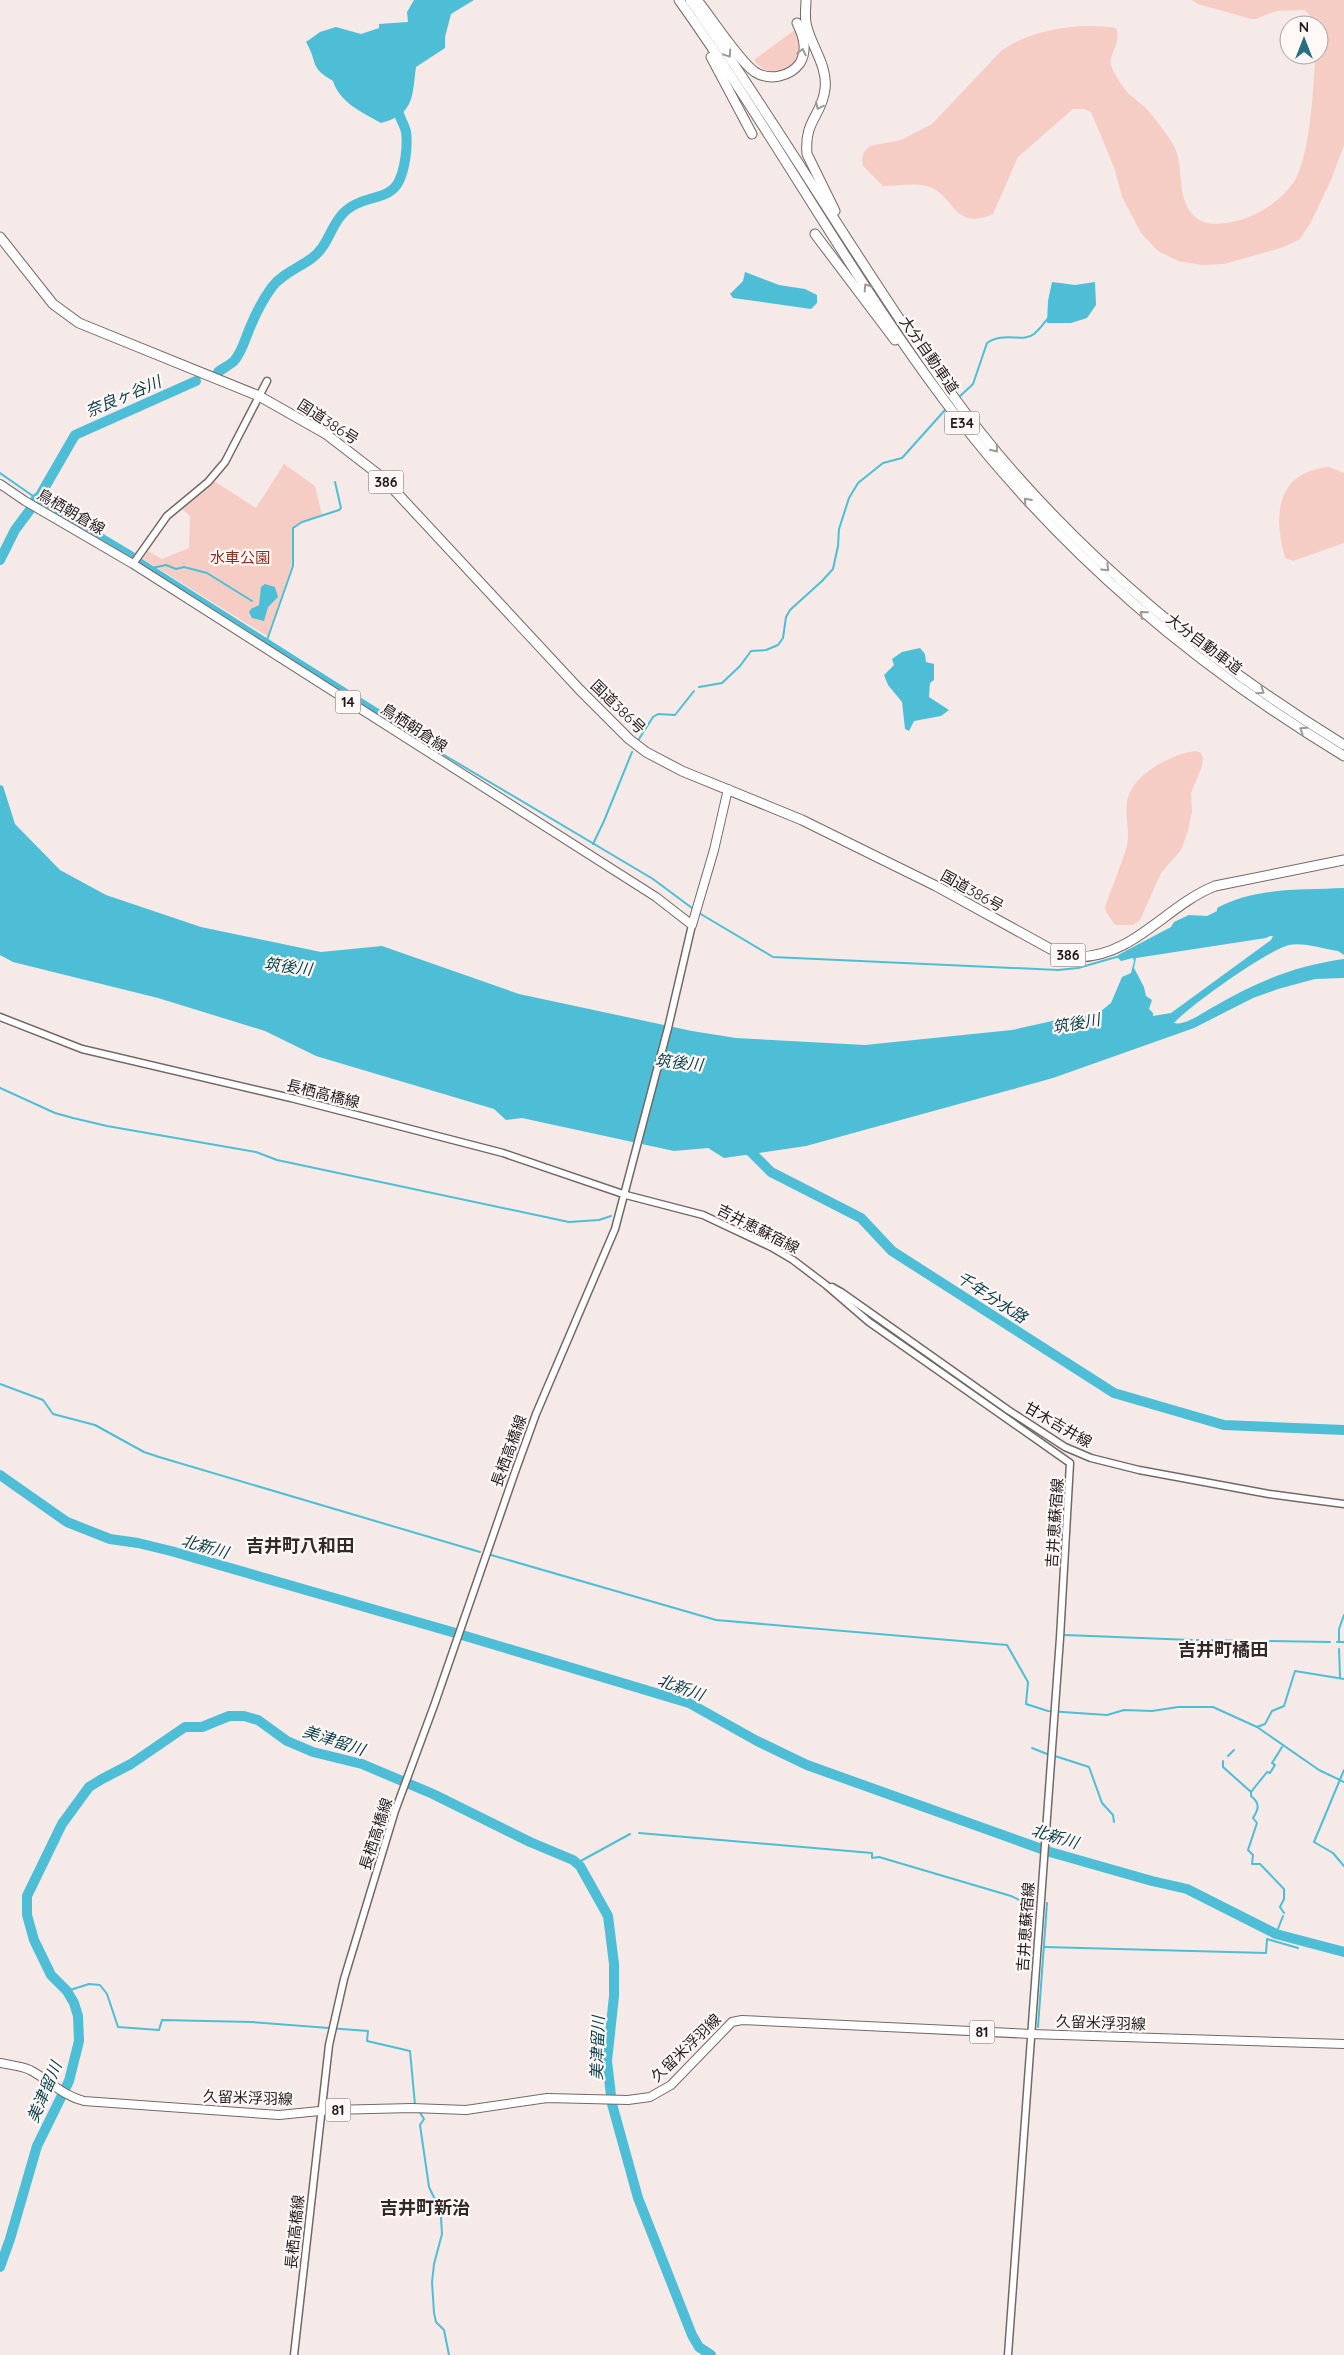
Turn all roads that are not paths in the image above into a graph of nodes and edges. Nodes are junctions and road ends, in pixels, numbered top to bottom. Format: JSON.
{"nodes":[{"id":1,"x":677,"y":0,"type":"edge"},
{"id":2,"x":690,"y":0,"type":"edge"},
{"id":3,"x":697,"y":0,"type":"edge"},
{"id":4,"x":806,"y":0,"type":"edge"},
{"id":5,"x":797,"y":22,"type":"dead end"},
{"id":6,"x":752,"y":134,"type":"dead end"},
{"id":7,"x":815,"y":234,"type":"dead end"},
{"id":8,"x":0,"y":238,"type":"edge"},
{"id":9,"x":907,"y":331,"type":"junction"},
{"id":10,"x":267,"y":381,"type":"dead end"},
{"id":11,"x":259,"y":396,"type":"junction"},
{"id":12,"x":956,"y":416,"type":"junction"},
{"id":13,"x":0,"y":484,"type":"edge"},
{"id":14,"x":134,"y":563,"type":"junction"},
{"id":15,"x":1344,"y":745,"type":"edge"},
{"id":16,"x":1344,"y":756,"type":"edge"},
{"id":17,"x":728,"y":790,"type":"junction"},
{"id":18,"x":1344,"y":860,"type":"edge"},
{"id":19,"x":692,"y":925,"type":"junction"},
{"id":20,"x":0,"y":1017,"type":"edge"},
{"id":21,"x":626,"y":1191,"type":"junction"},
{"id":22,"x":826,"y":1285,"type":"junction"},
{"id":23,"x":1344,"y":1504,"type":"edge"},
{"id":24,"x":1031,"y":2034,"type":"junction"},
{"id":25,"x":1344,"y":2044,"type":"edge"},
{"id":26,"x":0,"y":2063,"type":"edge"},
{"id":27,"x":321,"y":2112,"type":"junction"},
{"id":28,"x":294,"y":2355,"type":"edge"},
{"id":29,"x":1008,"y":2355,"type":"edge"}],
"edges":[{"from":1,"to":6,"type":"highway"},
{"from":12,"to":1,"type":"highway","name":"大分自動車道","number":"E34","one_way":true},
{"from":2,"to":9,"type":"highway","name":"大分自動車道","number":"E34","one_way":true},
{"from":3,"to":5,"type":"highway","one_way":true},
{"from":4,"to":9,"type":"highway","one_way":true},
{"from":7,"to":12,"type":"highway"},
{"from":8,"to":11,"type":"highway","name":"国道386号","number":"386"},
{"from":9,"to":15,"type":"highway","name":"大分自動車道","number":"E34","one_way":true},
{"from":10,"to":11,"type":"main road"},
{"from":11,"to":14,"type":"main road"},
{"from":11,"to":17,"type":"highway","name":"国道386号","number":"386"},
{"from":16,"to":12,"type":"highway","name":"大分自動車道","number":"E34","one_way":true},
{"from":13,"to":14,"type":"main road","name":"鳥栖朝倉線","number":"14"},
{"from":14,"to":19,"type":"main road","name":"鳥栖朝倉線","number":"14"},
{"from":17,"to":18,"type":"highway","name":"国道386号","number":"386"},
{"from":17,"to":19,"type":"main road"},
{"from":19,"to":21,"type":"main road"},
{"from":20,"to":21,"type":"main road","name":"長栖高橋線"},
{"from":21,"to":22,"type":"main road","name":"吉井恵蘇宿線"},
{"from":21,"to":27,"type":"main road","name":"長栖高橋線"},
{"from":22,"to":23,"type":"main road","name":"甘木吉井線"},
{"from":22,"to":24,"type":"main road","name":"吉井恵蘇宿線"},
{"from":24,"to":25,"type":"main road","name":"久留米浮羽線","number":"81"},
{"from":24,"to":27,"type":"main road","name":"久留米浮羽線","number":"81"},
{"from":24,"to":29,"type":"main road","name":"吉井恵蘇宿線"},
{"from":26,"to":27,"type":"main road","name":"久留米浮羽線","number":"81"},
{"from":27,"to":28,"type":"main road","name":"長栖高橋線"}]}
